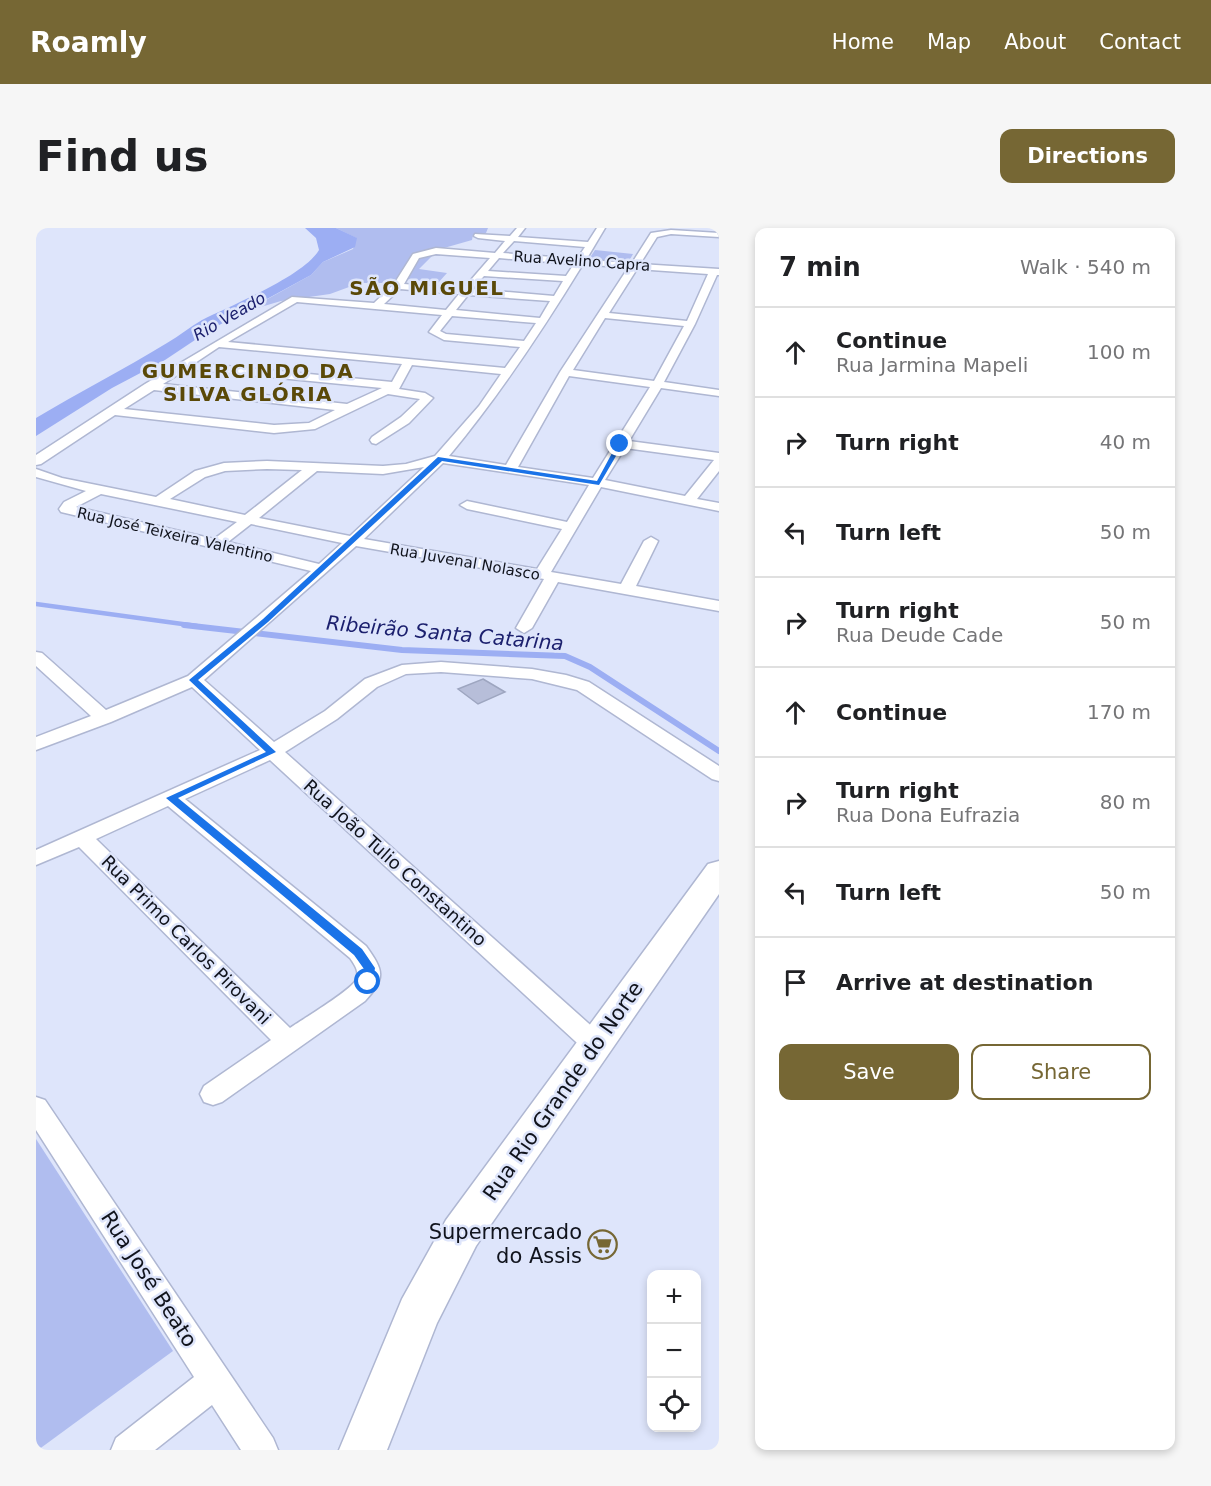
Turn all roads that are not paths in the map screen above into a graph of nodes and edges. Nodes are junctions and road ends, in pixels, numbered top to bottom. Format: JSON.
{"nodes":[{"id":1,"x":522,"y":228,"type":"edge"},
{"id":2,"x":600,"y":228,"type":"edge"},
{"id":3,"x":478,"y":236,"type":"dead end"},
{"id":4,"x":719,"y":236,"type":"edge"},
{"id":5,"x":513,"y":238,"type":"junction"},
{"id":6,"x":592,"y":247,"type":"junction"},
{"id":7,"x":498,"y":255,"type":"junction"},
{"id":8,"x":579,"y":261,"type":"junction"},
{"id":9,"x":635,"y":265,"type":"junction"},
{"id":10,"x":716,"y":272,"type":"edge"},
{"id":11,"x":481,"y":273,"type":"junction"},
{"id":12,"x":568,"y":279,"type":"junction"},
{"id":13,"x":398,"y":286,"type":"junction"},
{"id":14,"x":465,"y":292,"type":"junction"},
{"id":15,"x":555,"y":299,"type":"junction"},
{"id":16,"x":376,"y":306,"type":"junction"},
{"id":17,"x":451,"y":313,"type":"junction"},
{"id":18,"x":603,"y":315,"type":"junction"},
{"id":19,"x":543,"y":321,"type":"junction"},
{"id":20,"x":690,"y":324,"type":"junction"},
{"id":21,"x":217,"y":344,"type":"junction"},
{"id":22,"x":526,"y":344,"type":"junction"},
{"id":23,"x":409,"y":361,"type":"junction"},
{"id":24,"x":184,"y":365,"type":"junction"},
{"id":25,"x":507,"y":371,"type":"junction"},
{"id":26,"x":566,"y":372,"type":"junction"},
{"id":27,"x":657,"y":385,"type":"junction"},
{"id":28,"x":149,"y":386,"type":"junction"},
{"id":29,"x":392,"y":388,"type":"junction"},
{"id":30,"x":719,"y":393,"type":"edge"},
{"id":31,"x":348,"y":408,"type":"junction"},
{"id":32,"x":110,"y":411,"type":"junction"},
{"id":33,"x":376,"y":440,"type":"dead end"},
{"id":34,"x":620,"y":444,"type":"junction"},
{"id":35,"x":719,"y":457,"type":"edge"},
{"id":36,"x":440,"y":459,"type":"junction"},
{"id":37,"x":36,"y":461,"type":"edge"},
{"id":38,"x":719,"y":463,"type":"edge"},
{"id":39,"x":313,"y":468,"type":"junction"},
{"id":40,"x":511,"y":468,"type":"junction"},
{"id":41,"x":36,"y":473,"type":"edge"},
{"id":42,"x":599,"y":483,"type":"junction"},
{"id":43,"x":99,"y":489,"type":"junction"},
{"id":44,"x":158,"y":501,"type":"junction"},
{"id":45,"x":688,"y":501,"type":"junction"},
{"id":46,"x":467,"y":505,"type":"dead end"},
{"id":47,"x":719,"y":507,"type":"edge"},
{"id":48,"x":249,"y":519,"type":"junction"},
{"id":49,"x":572,"y":527,"type":"junction"},
{"id":50,"x":353,"y":541,"type":"junction"},
{"id":51,"x":651,"y":541,"type":"dead end"},
{"id":52,"x":216,"y":545,"type":"junction"},
{"id":53,"x":323,"y":569,"type":"junction"},
{"id":54,"x":547,"y":576,"type":"junction"},
{"id":55,"x":626,"y":590,"type":"junction"},
{"id":56,"x":719,"y":606,"type":"edge"},
{"id":57,"x":524,"y":628,"type":"dead end"},
{"id":58,"x":36,"y":657,"type":"edge"},
{"id":59,"x":194,"y":680,"type":"junction"},
{"id":60,"x":104,"y":718,"type":"junction"},
{"id":61,"x":36,"y":744,"type":"edge"},
{"id":62,"x":272,"y":752,"type":"junction"},
{"id":63,"x":719,"y":775,"type":"edge"},
{"id":64,"x":171,"y":798,"type":"junction"},
{"id":65,"x":82,"y":838,"type":"junction"},
{"id":66,"x":36,"y":858,"type":"edge"},
{"id":67,"x":719,"y":871,"type":"edge"},
{"id":68,"x":289,"y":1042,"type":"junction"},
{"id":69,"x":597,"y":1046,"type":"junction"},
{"id":70,"x":213,"y":1094,"type":"dead end"},
{"id":71,"x":36,"y":1108,"type":"edge"},
{"id":72,"x":216,"y":1381,"type":"junction"},
{"id":73,"x":128,"y":1450,"type":"edge"},
{"id":74,"x":261,"y":1450,"type":"edge"},
{"id":75,"x":363,"y":1450,"type":"edge"}],
"edges":[{"from":1,"to":5,"type":"street"},
{"from":2,"to":6,"type":"street"},
{"from":3,"to":5,"type":"street"},
{"from":4,"to":9,"type":"street"},
{"from":5,"to":6,"type":"street"},
{"from":5,"to":7,"type":"street"},
{"from":6,"to":8,"type":"street"},
{"from":7,"to":8,"type":"street","name":"Rua Avelino Capra"},
{"from":7,"to":11,"type":"street"},
{"from":7,"to":13,"type":"street","name":"Rua Avelino Capra"},
{"from":8,"to":9,"type":"street","name":"Rua Avelino Capra"},
{"from":8,"to":12,"type":"street"},
{"from":9,"to":10,"type":"street","name":"Rua Avelino Capra"},
{"from":9,"to":18,"type":"street"},
{"from":10,"to":20,"type":"street"},
{"from":11,"to":12,"type":"street"},
{"from":11,"to":14,"type":"street"},
{"from":12,"to":15,"type":"street"},
{"from":13,"to":14,"type":"street"},
{"from":13,"to":16,"type":"street","name":"Rua Avelino Capra"},
{"from":14,"to":15,"type":"street"},
{"from":14,"to":17,"type":"street"},
{"from":15,"to":19,"type":"street"},
{"from":16,"to":17,"type":"street"},
{"from":16,"to":21,"type":"street"},
{"from":17,"to":19,"type":"street"},
{"from":17,"to":22,"type":"street"},
{"from":18,"to":20,"type":"street"},
{"from":18,"to":26,"type":"street"},
{"from":19,"to":22,"type":"street"},
{"from":20,"to":27,"type":"street"},
{"from":21,"to":23,"type":"street"},
{"from":21,"to":24,"type":"street"},
{"from":22,"to":25,"type":"street"},
{"from":23,"to":25,"type":"street"},
{"from":23,"to":29,"type":"street"},
{"from":24,"to":28,"type":"street"},
{"from":24,"to":29,"type":"street"},
{"from":25,"to":36,"type":"street"},
{"from":26,"to":27,"type":"street"},
{"from":26,"to":40,"type":"street"},
{"from":27,"to":30,"type":"street"},
{"from":27,"to":34,"type":"street"},
{"from":28,"to":31,"type":"street"},
{"from":28,"to":32,"type":"street"},
{"from":29,"to":31,"type":"street"},
{"from":29,"to":33,"type":"street"},
{"from":31,"to":32,"type":"street"},
{"from":32,"to":37,"type":"street"},
{"from":34,"to":35,"type":"street"},
{"from":34,"to":42,"type":"street"},
{"from":36,"to":39,"type":"street"},
{"from":36,"to":40,"type":"street"},
{"from":36,"to":50,"type":"street"},
{"from":38,"to":45,"type":"street"},
{"from":39,"to":44,"type":"street"},
{"from":39,"to":48,"type":"street"},
{"from":40,"to":42,"type":"street"},
{"from":41,"to":43,"type":"street","name":"Rua Juvenal Nolasco"},
{"from":42,"to":45,"type":"street"},
{"from":42,"to":49,"type":"street"},
{"from":43,"to":44,"type":"street","name":"Rua Juvenal Nolasco"},
{"from":43,"to":52,"type":"street","name":"Rua José Teixeira Valentino"},
{"from":44,"to":48,"type":"street","name":"Rua Juvenal Nolasco"},
{"from":45,"to":47,"type":"street"},
{"from":46,"to":49,"type":"street"},
{"from":48,"to":50,"type":"street","name":"Rua Juvenal Nolasco"},
{"from":48,"to":52,"type":"street"},
{"from":49,"to":54,"type":"street"},
{"from":50,"to":53,"type":"street"},
{"from":50,"to":54,"type":"street","name":"Rua Juvenal Nolasco"},
{"from":51,"to":55,"type":"street"},
{"from":52,"to":53,"type":"street","name":"Rua José Teixeira Valentino"},
{"from":53,"to":59,"type":"street"},
{"from":54,"to":55,"type":"street","name":"Rua Juvenal Nolasco"},
{"from":54,"to":57,"type":"street"},
{"from":55,"to":56,"type":"street","name":"Rua Juvenal Nolasco"},
{"from":58,"to":60,"type":"street"},
{"from":59,"to":60,"type":"street"},
{"from":59,"to":62,"type":"street","name":"Rua João Tulio Constantino"},
{"from":60,"to":61,"type":"street"},
{"from":62,"to":63,"type":"street","name":"Rua Primo Carlos Pirovani"},
{"from":62,"to":64,"type":"street","name":"Rua Primo Carlos Pirovani"},
{"from":62,"to":69,"type":"street","name":"Rua João Tulio Constantino"},
{"from":64,"to":65,"type":"street","name":"Rua Primo Carlos Pirovani"},
{"from":64,"to":68,"type":"street"},
{"from":65,"to":66,"type":"street","name":"Rua Primo Carlos Pirovani"},
{"from":65,"to":68,"type":"street","name":"Rua Primo Carlos Pirovani"},
{"from":67,"to":69,"type":"main road","name":"Rua Rio Grande do Norte"},
{"from":68,"to":70,"type":"street"},
{"from":69,"to":75,"type":"main road","name":"Rua Rio Grande do Norte"},
{"from":71,"to":72,"type":"street","name":"Rua José Beato"},
{"from":72,"to":73,"type":"street"},
{"from":72,"to":74,"type":"street","name":"Rua José Beato"}]}
